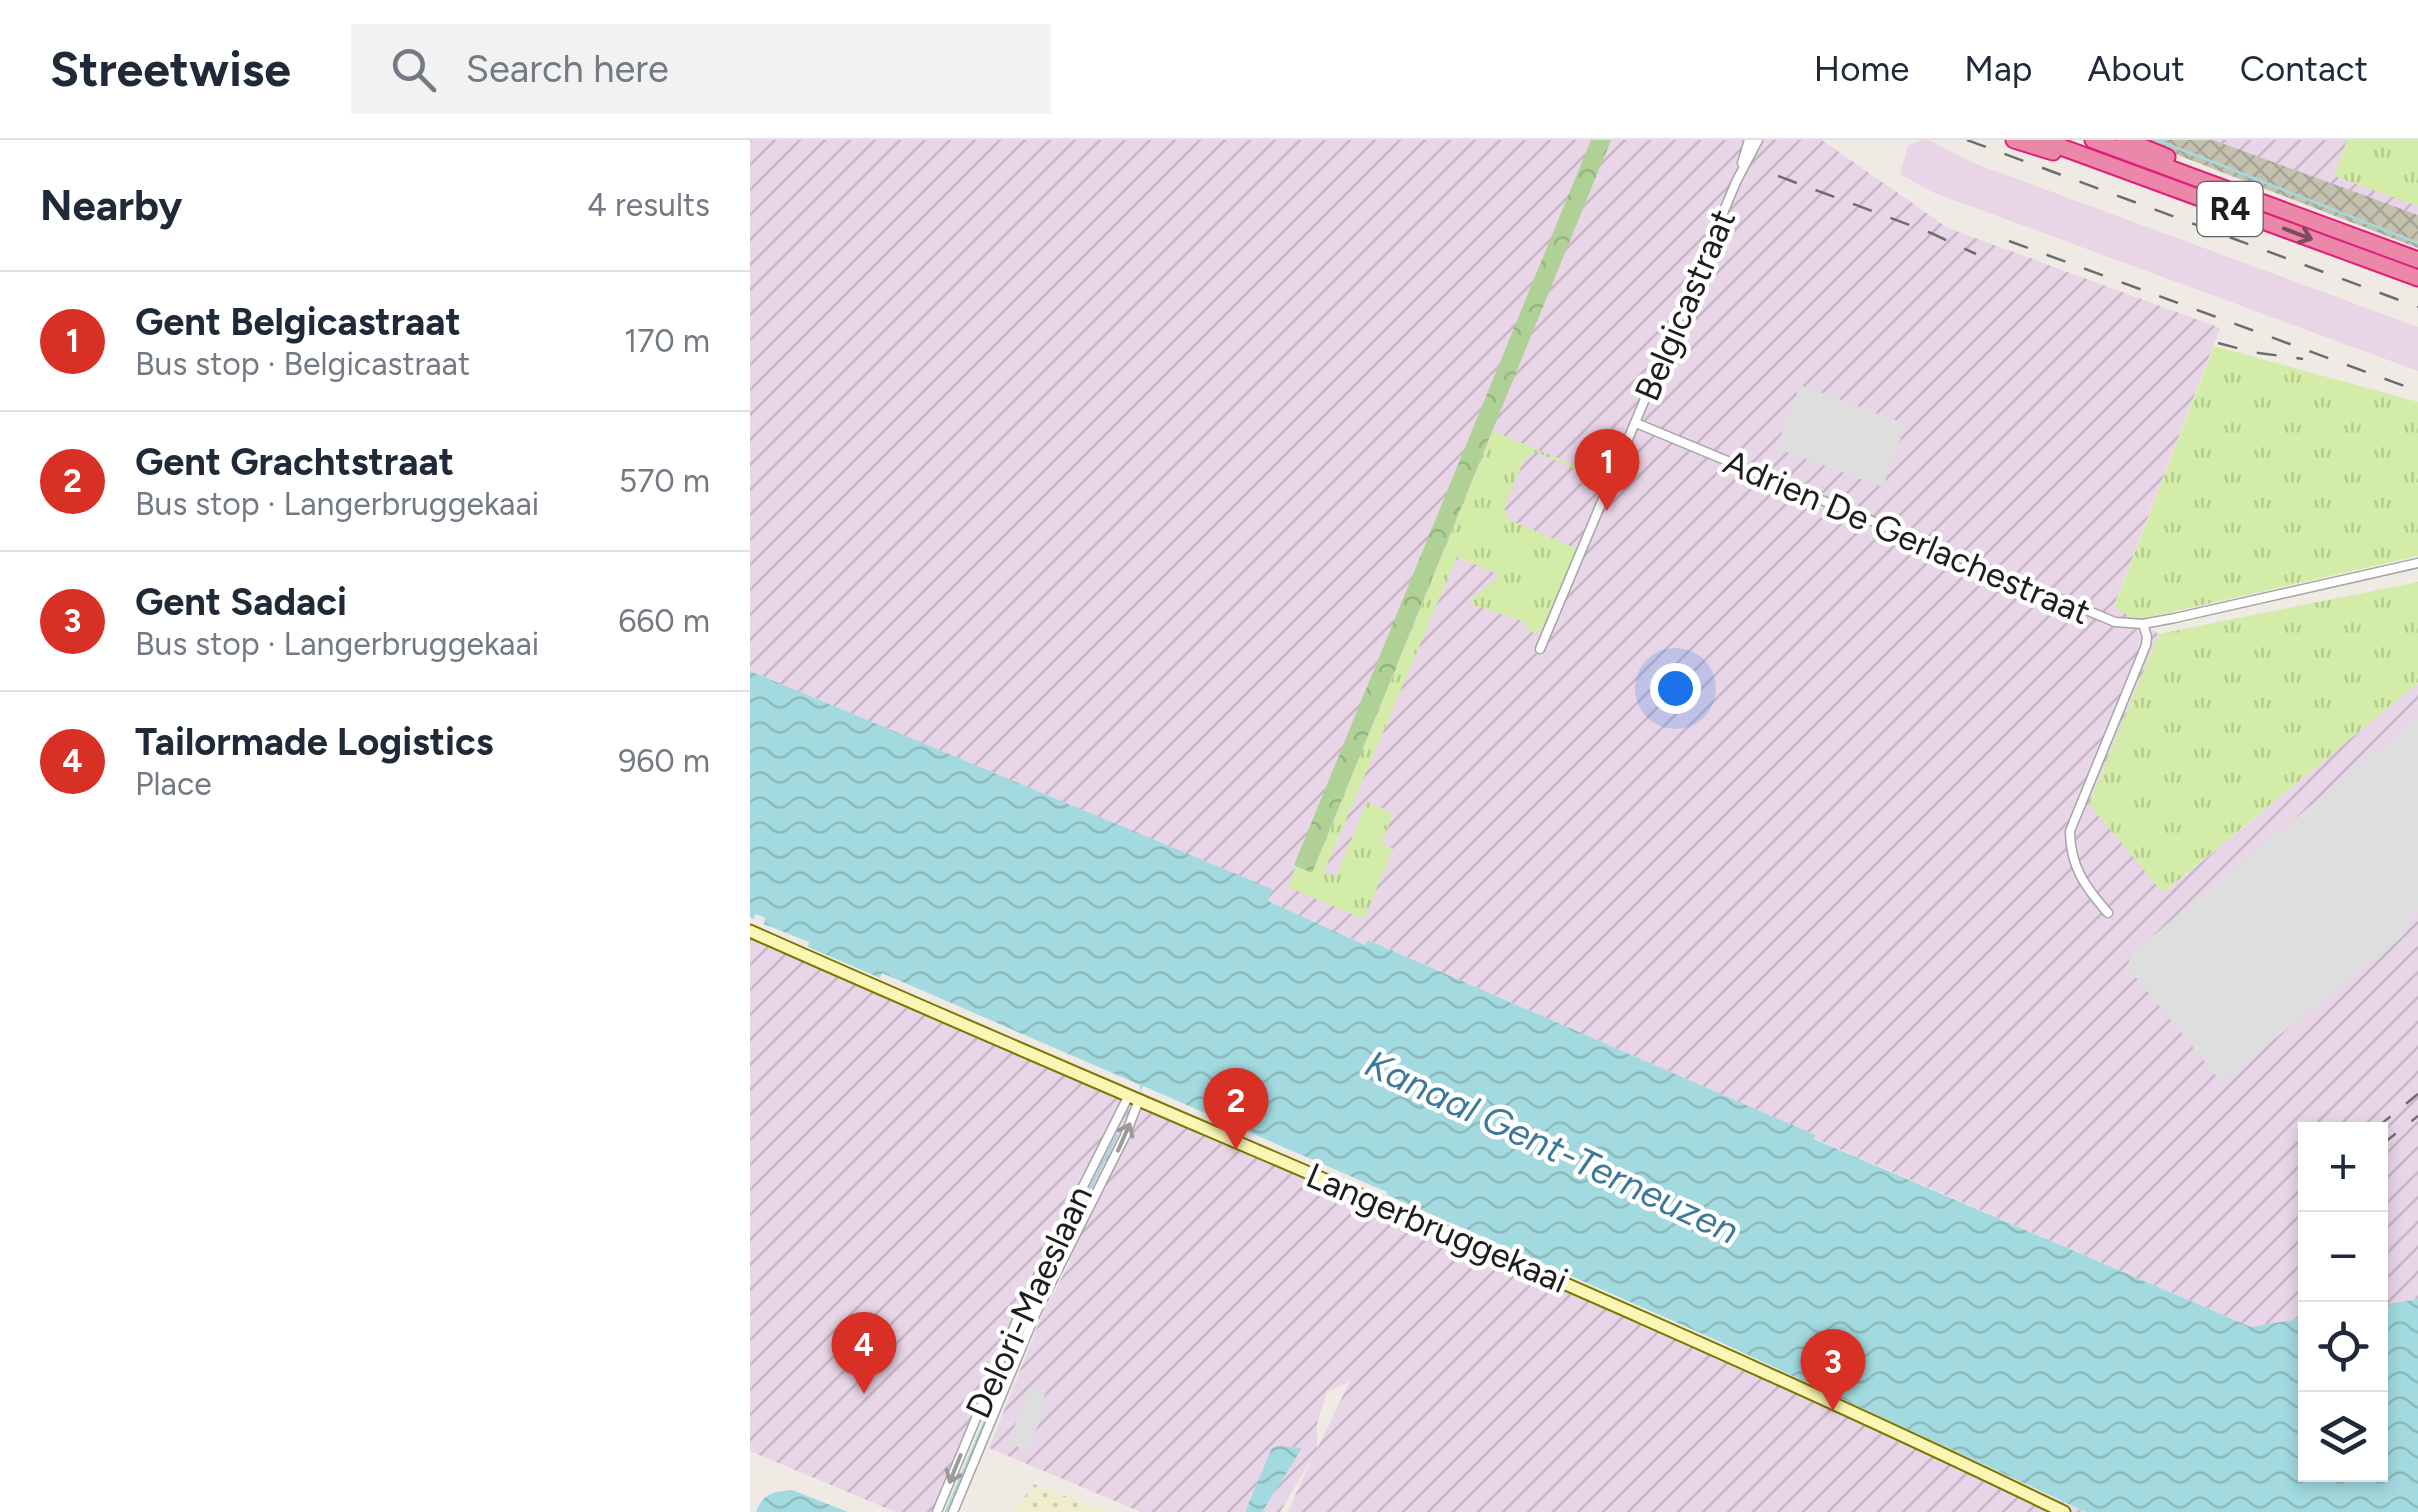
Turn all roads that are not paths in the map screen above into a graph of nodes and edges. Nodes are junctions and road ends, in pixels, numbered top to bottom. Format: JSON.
{"nodes":[{"id":1,"x":1750,"y":140,"type":"edge"},
{"id":2,"x":1758,"y":140,"type":"edge"},
{"id":3,"x":2014,"y":140,"type":"edge"},
{"id":4,"x":2042,"y":140,"type":"edge"},
{"id":5,"x":2093,"y":140,"type":"edge"},
{"id":6,"x":2116,"y":140,"type":"edge"},
{"id":7,"x":2125,"y":140,"type":"edge"},
{"id":8,"x":2140,"y":176,"type":"junction"},
{"id":9,"x":2217,"y":178,"type":"junction"},
{"id":10,"x":1736,"y":182,"type":"junction"},
{"id":11,"x":2418,"y":256,"type":"edge"},
{"id":12,"x":2418,"y":278,"type":"edge"},
{"id":13,"x":1636,"y":423,"type":"junction"},
{"id":14,"x":2418,"y":563,"type":"edge"},
{"id":15,"x":2143,"y":624,"type":"junction"},
{"id":16,"x":1540,"y":649,"type":"dead end"},
{"id":17,"x":2108,"y":912,"type":"dead end"},
{"id":18,"x":750,"y":931,"type":"edge"},
{"id":19,"x":1134,"y":1098,"type":"junction"},
{"id":20,"x":937,"y":1512,"type":"edge"},
{"id":21,"x":953,"y":1512,"type":"edge"},
{"id":22,"x":2064,"y":1512,"type":"edge"}],
"edges":[{"from":1,"to":10,"type":"street","name":"Belgicastraat"},
{"from":2,"to":10,"type":"street","name":"Belgicastraat"},
{"from":3,"to":8,"type":"highway","number":"R4"},
{"from":4,"to":8,"type":"highway","number":"R4"},
{"from":5,"to":11,"type":"highway","number":"R4"},
{"from":6,"to":9,"type":"highway","number":"R4"},
{"from":7,"to":9,"type":"highway"},
{"from":8,"to":12,"type":"highway","number":"R4","one_way":true},
{"from":9,"to":11,"type":"highway","number":"R4"},
{"from":10,"to":13,"type":"street","name":"Belgicastraat"},
{"from":13,"to":15,"type":"street","name":"Adrien De Gerlachestraat"},
{"from":13,"to":16,"type":"street","name":"Belgicastraat"},
{"from":14,"to":15,"type":"street","name":"Adrien De Gerlachestraat"},
{"from":15,"to":17,"type":"street"},
{"from":18,"to":19,"type":"main road","name":"Langerbruggekaai"},
{"from":19,"to":20,"type":"street","name":"Delori-Maeslaan","one_way":true},
{"from":21,"to":19,"type":"street","name":"Delori-Maeslaan","one_way":true},
{"from":19,"to":22,"type":"main road","name":"Langerbruggekaai"}]}
